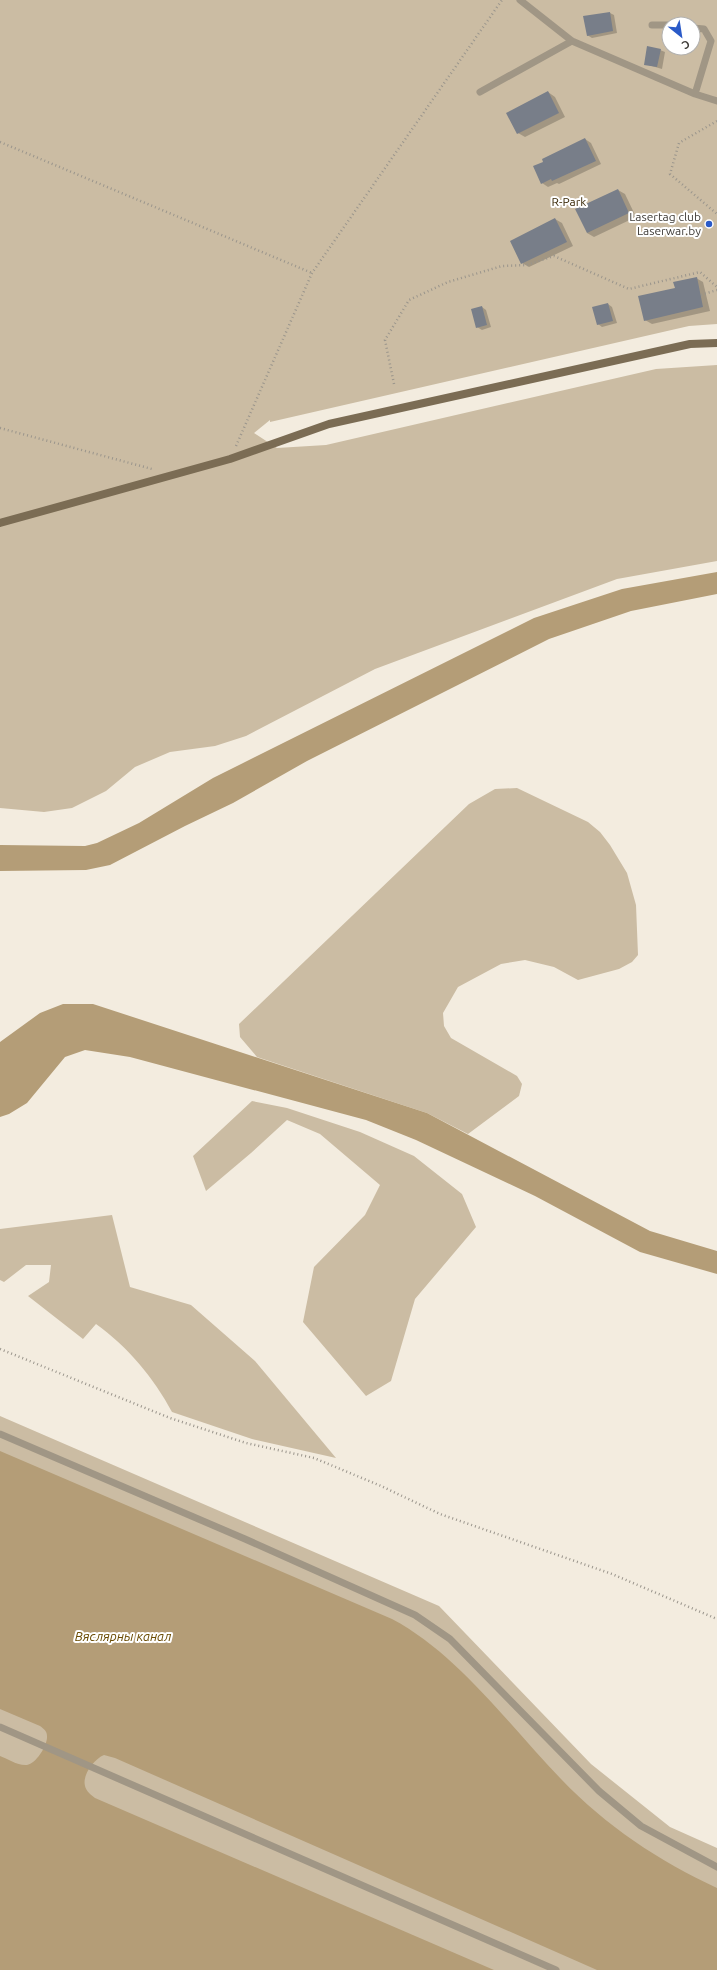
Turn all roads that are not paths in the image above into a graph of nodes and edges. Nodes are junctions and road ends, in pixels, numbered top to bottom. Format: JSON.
{"nodes":[{"id":1,"x":520,"y":0,"type":"edge"},
{"id":2,"x":652,"y":25,"type":"dead end"},
{"id":3,"x":661,"y":25,"type":"edge"},
{"id":4,"x":701,"y":29,"type":"edge"},
{"id":5,"x":572,"y":41,"type":"junction"},
{"id":6,"x":480,"y":92,"type":"dead end"},
{"id":7,"x":695,"y":94,"type":"junction"},
{"id":8,"x":717,"y":101,"type":"edge"},
{"id":9,"x":717,"y":343,"type":"edge"},
{"id":10,"x":0,"y":523,"type":"edge"},
{"id":11,"x":0,"y":1434,"type":"edge"},
{"id":12,"x":0,"y":1727,"type":"edge"},
{"id":13,"x":717,"y":1867,"type":"edge"},
{"id":14,"x":556,"y":1970,"type":"edge"}],
"edges":[{"from":1,"to":5,"type":"lane"},
{"from":2,"to":3,"type":"lane"},
{"from":4,"to":7,"type":"lane"},
{"from":5,"to":6,"type":"lane"},
{"from":5,"to":7,"type":"lane"},
{"from":7,"to":8,"type":"lane"},
{"from":9,"to":10,"type":"street"},
{"from":11,"to":13,"type":"lane"},
{"from":12,"to":14,"type":"lane"}]}
